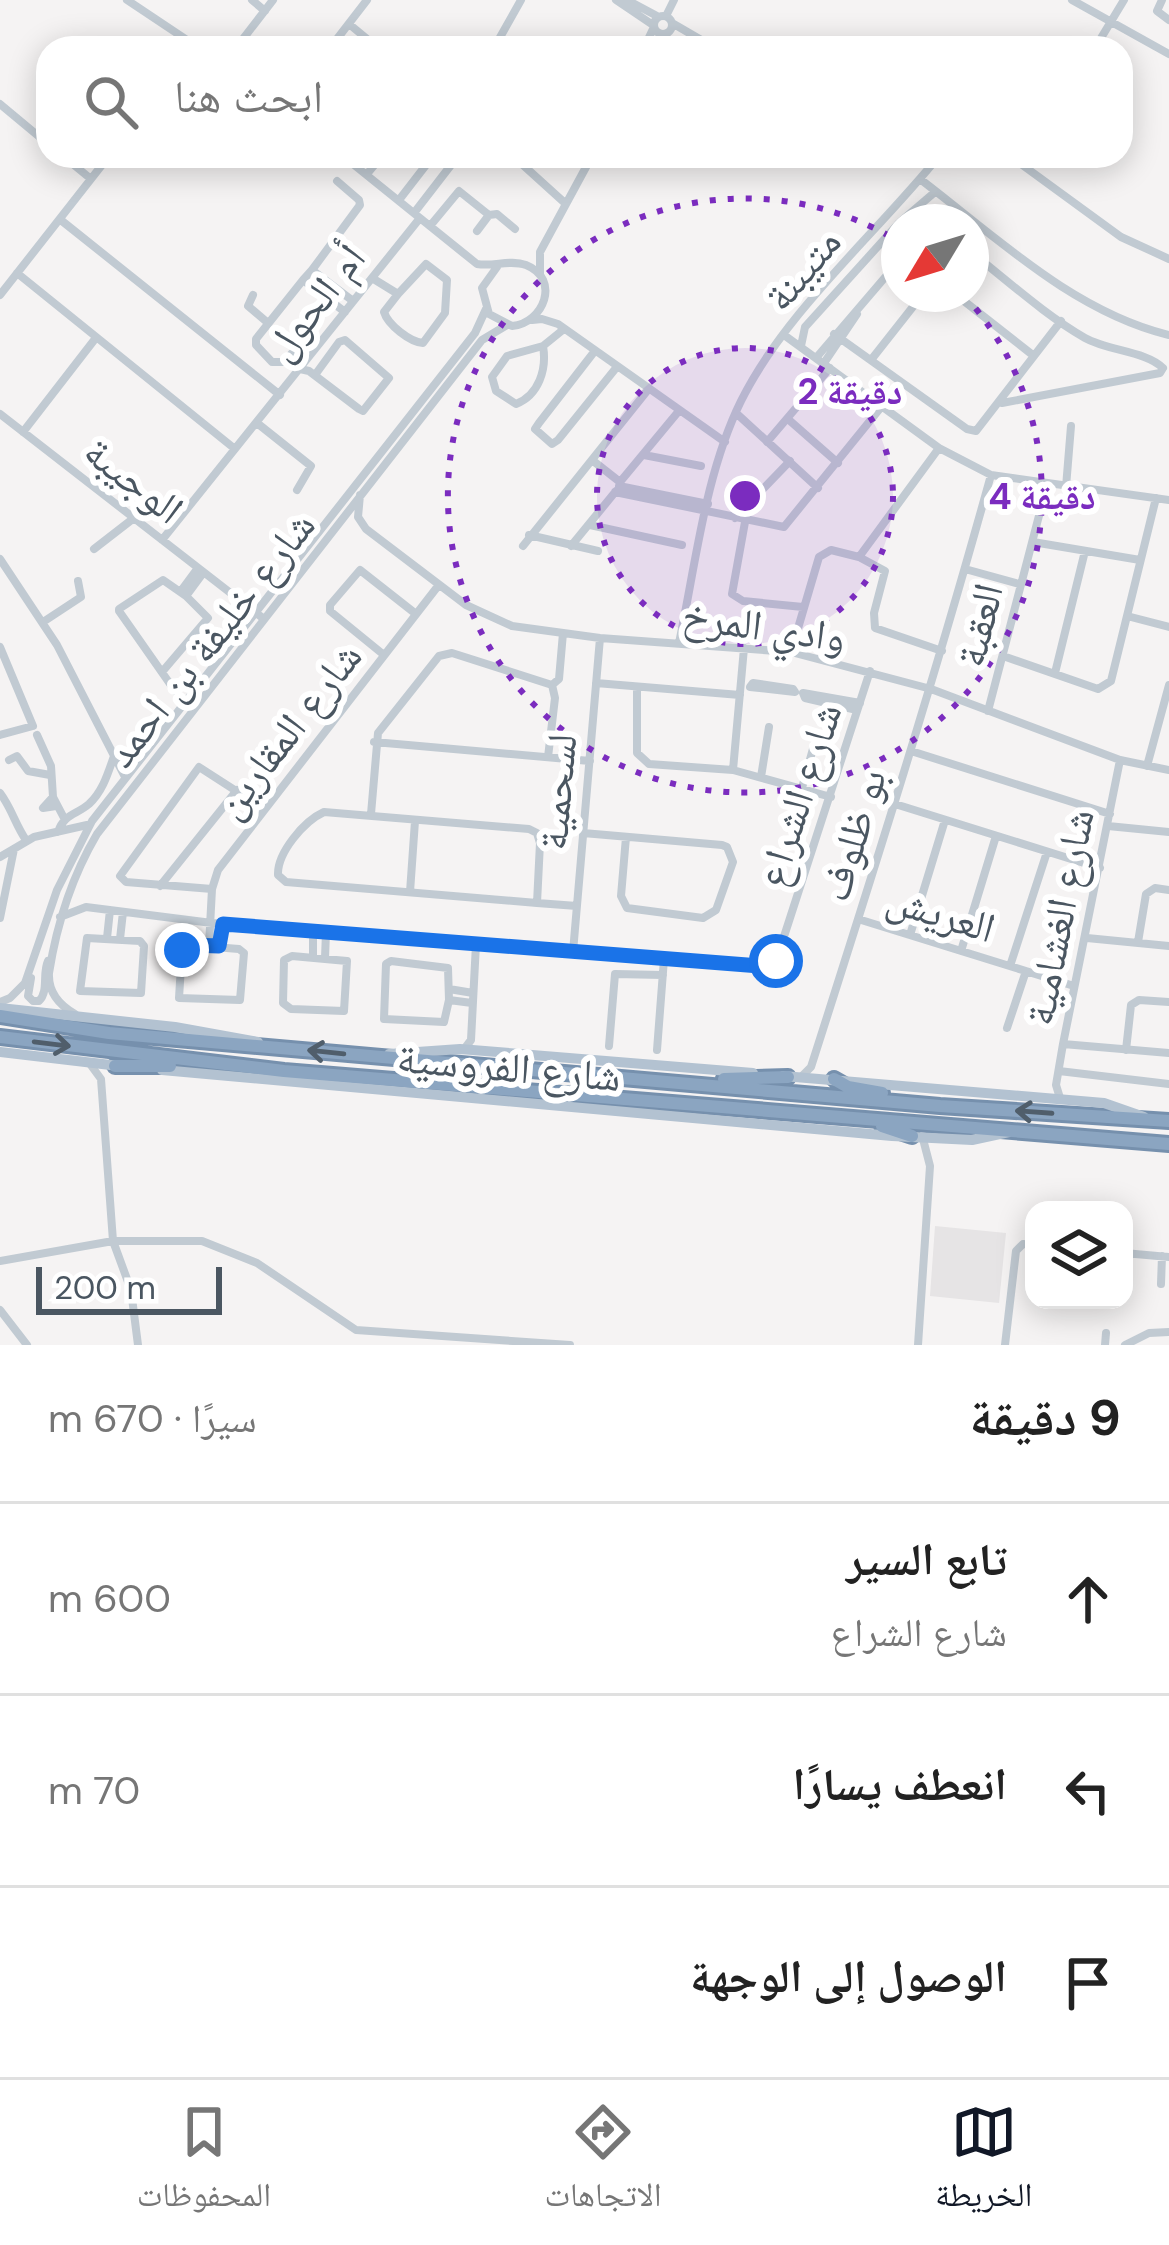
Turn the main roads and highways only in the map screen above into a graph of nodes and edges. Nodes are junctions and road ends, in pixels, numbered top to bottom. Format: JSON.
{"nodes":[{"id":1,"x":0,"y":1008,"type":"edge"},
{"id":2,"x":0,"y":1036,"type":"edge"},
{"id":3,"x":278,"y":1046,"type":"junction"},
{"id":4,"x":0,"y":1052,"type":"edge"},
{"id":5,"x":374,"y":1056,"type":"junction"},
{"id":6,"x":115,"y":1066,"type":"junction"},
{"id":7,"x":237,"y":1067,"type":"junction"},
{"id":8,"x":794,"y":1077,"type":"junction"},
{"id":9,"x":828,"y":1080,"type":"junction"},
{"id":10,"x":663,"y":1081,"type":"junction"},
{"id":11,"x":526,"y":1088,"type":"junction"},
{"id":12,"x":929,"y":1105,"type":"junction"},
{"id":13,"x":780,"y":1112,"type":"junction"},
{"id":14,"x":660,"y":1113,"type":"junction"},
{"id":15,"x":1151,"y":1120,"type":"junction"},
{"id":16,"x":1169,"y":1121,"type":"edge"},
{"id":17,"x":1012,"y":1131,"type":"junction"},
{"id":18,"x":916,"y":1136,"type":"junction"},
{"id":19,"x":1169,"y":1144,"type":"edge"}],
"edges":[{"from":1,"to":3,"type":"main road","name":"شارع الفروسية"},
{"from":1,"to":3,"type":"highway","name":"شارع الفروسية"},
{"from":2,"to":7,"type":"highway","name":"شارع الفروسية","one_way":true},
{"from":5,"to":3,"type":"highway","name":"شارع الفروسية","one_way":true},
{"from":4,"to":6,"type":"main road","name":"شارع الفروسية"},
{"from":5,"to":8,"type":"main road","name":"شارع الفروسية"},
{"from":5,"to":10,"type":"highway","name":"شارع الفروسية"},
{"from":6,"to":7,"type":"highway"},
{"from":6,"to":14,"type":"main road","name":"شارع الفروسية"},
{"from":7,"to":11,"type":"highway","name":"شارع الفروسية"},
{"from":8,"to":9,"type":"main road","name":"شارع الفروسية"},
{"from":8,"to":10,"type":"highway"},
{"from":9,"to":12,"type":"highway"},
{"from":9,"to":15,"type":"main road","name":"شارع الفروسية"},
{"from":10,"to":12,"type":"highway","name":"شارع الفروسية"},
{"from":11,"to":13,"type":"highway","name":"شارع الفروسية"},
{"from":11,"to":14,"type":"highway"},
{"from":15,"to":12,"type":"highway","name":"شارع الفروسية","one_way":true},
{"from":13,"to":17,"type":"highway","name":"شارع الفروسية"},
{"from":13,"to":18,"type":"highway"},
{"from":14,"to":18,"type":"main road","name":"شارع الفروسية"},
{"from":15,"to":16,"type":"highway","name":"شارع الفروسية"},
{"from":17,"to":18,"type":"main road","name":"شارع الفروسية"},
{"from":17,"to":19,"type":"highway","name":"شارع الفروسية"}]}
